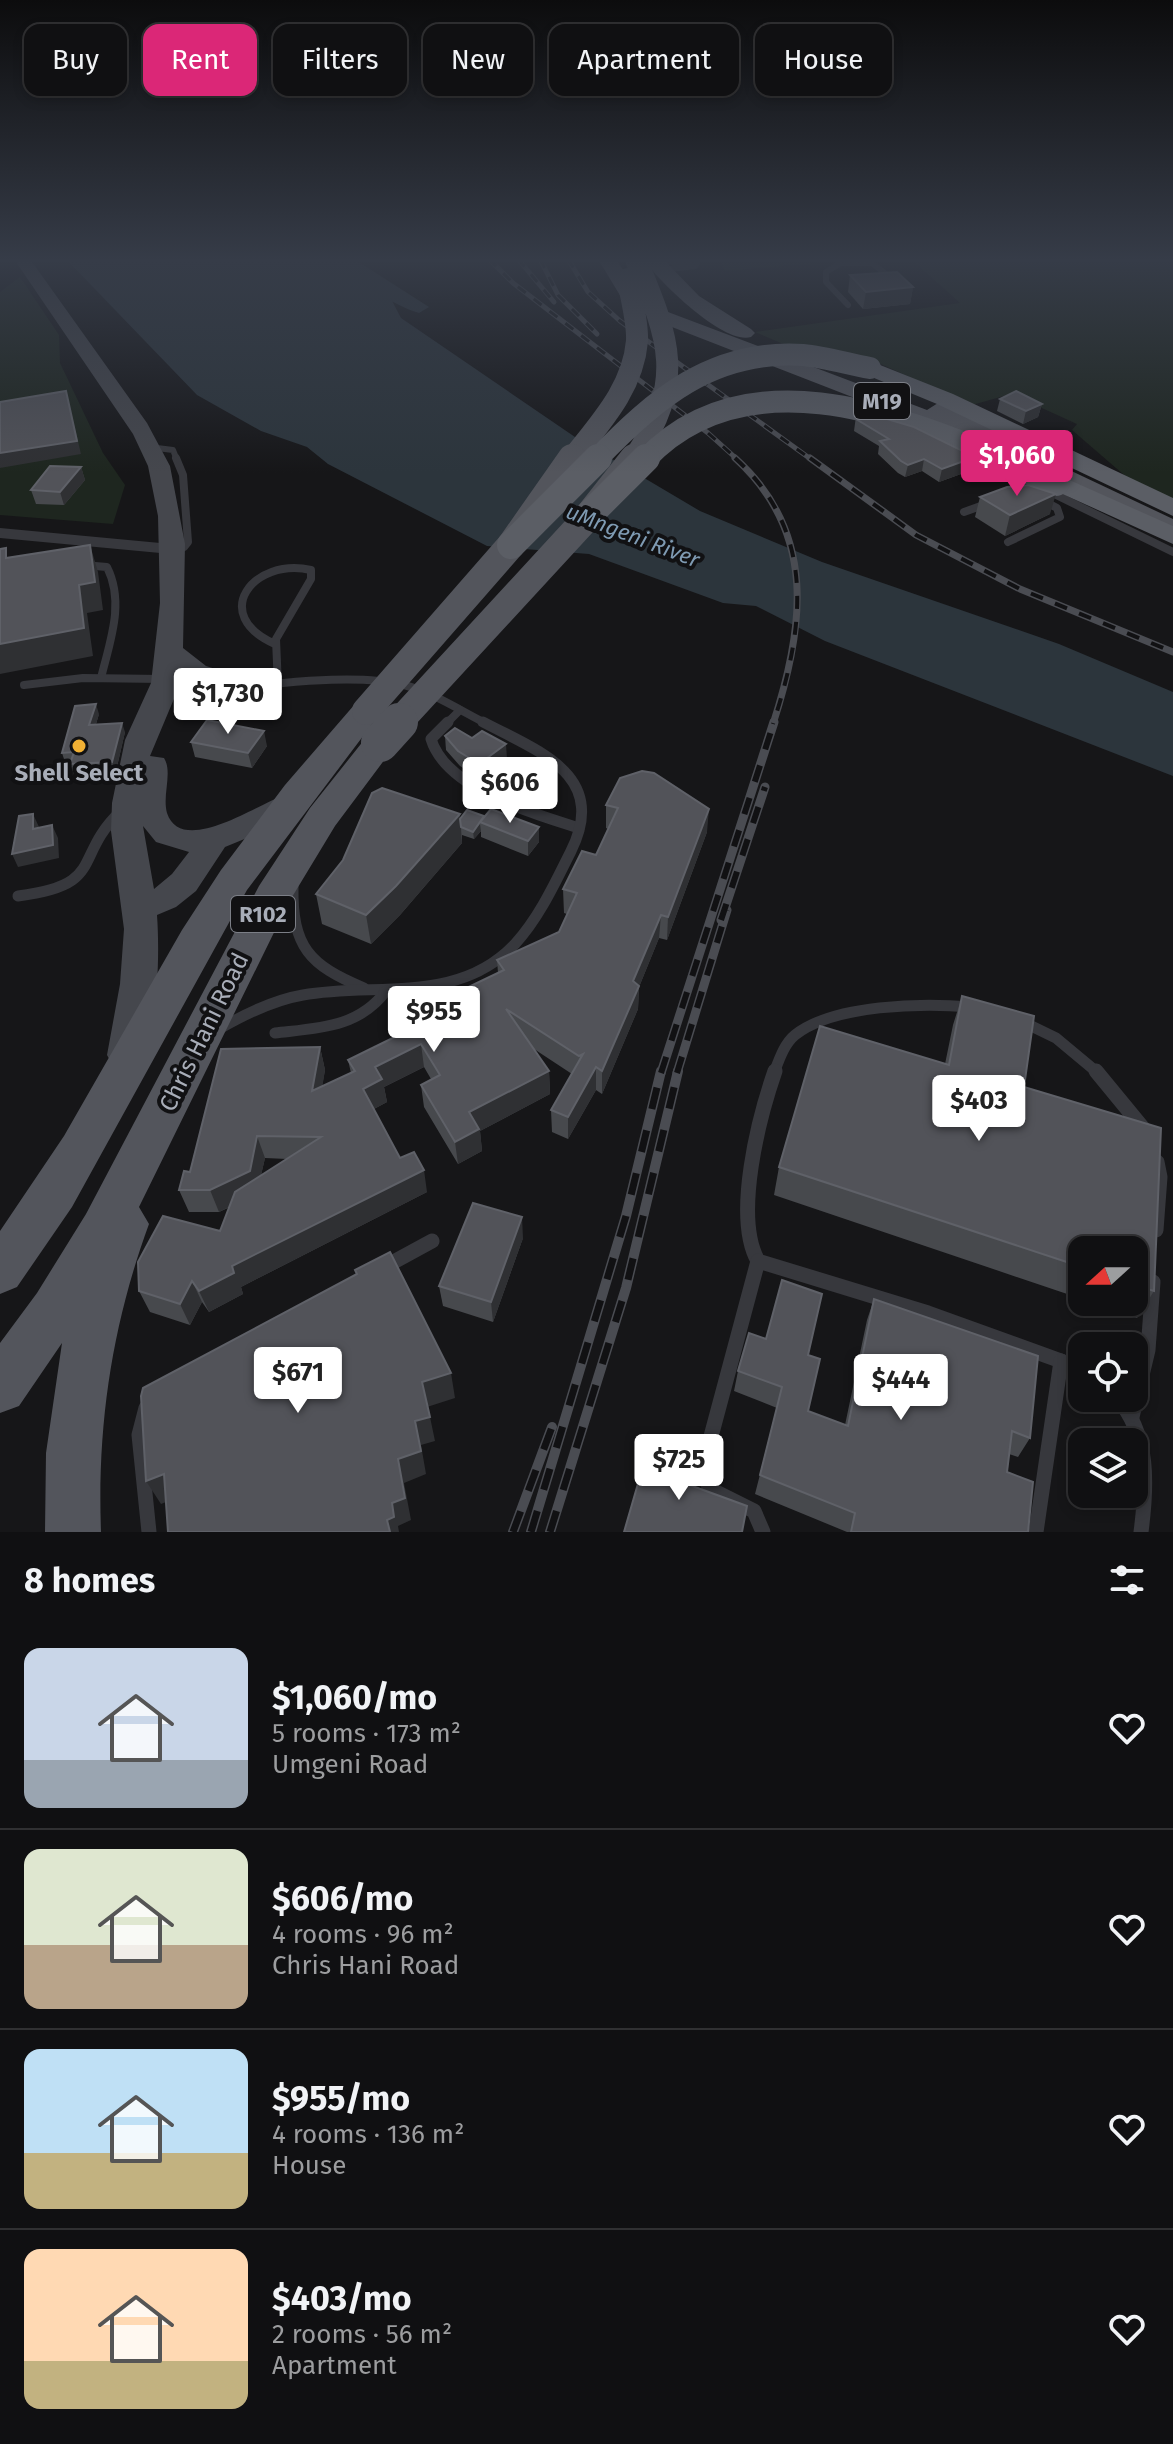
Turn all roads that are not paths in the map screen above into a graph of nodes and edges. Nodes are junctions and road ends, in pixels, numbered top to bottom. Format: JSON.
{"nodes":[{"id":1,"x":72,"y":330,"type":"edge"},
{"id":2,"x":636,"y":330,"type":"edge"},
{"id":3,"x":666,"y":330,"type":"edge"},
{"id":4,"x":694,"y":330,"type":"edge"},
{"id":5,"x":741,"y":330,"type":"edge"},
{"id":6,"x":953,"y":452,"type":"edge"},
{"id":7,"x":1016,"y":478,"type":"dead end"},
{"id":8,"x":1045,"y":492,"type":"junction"},
{"id":9,"x":994,"y":501,"type":"edge"},
{"id":10,"x":1173,"y":508,"type":"edge"},
{"id":11,"x":964,"y":512,"type":"dead end"},
{"id":12,"x":590,"y":514,"type":"junction"},
{"id":13,"x":1173,"y":517,"type":"edge"},
{"id":14,"x":1173,"y":529,"type":"edge"},
{"id":15,"x":0,"y":533,"type":"edge"},
{"id":16,"x":1173,"y":536,"type":"edge"},
{"id":17,"x":1008,"y":542,"type":"dead end"},
{"id":18,"x":511,"y":545,"type":"junction"},
{"id":19,"x":171,"y":549,"type":"junction"},
{"id":20,"x":1173,"y":552,"type":"edge"},
{"id":21,"x":71,"y":565,"type":"edge"},
{"id":22,"x":275,"y":644,"type":"junction"},
{"id":23,"x":168,"y":650,"type":"junction"},
{"id":24,"x":101,"y":678,"type":"junction"},
{"id":25,"x":24,"y":685,"type":"dead end"},
{"id":26,"x":264,"y":688,"type":"junction"},
{"id":27,"x":163,"y":693,"type":"junction"},
{"id":28,"x":460,"y":710,"type":"junction"},
{"id":29,"x":373,"y":727,"type":"junction"},
{"id":30,"x":285,"y":806,"type":"junction"},
{"id":31,"x":127,"y":807,"type":"junction"},
{"id":32,"x":579,"y":828,"type":"junction"},
{"id":33,"x":213,"y":839,"type":"junction"},
{"id":34,"x":296,"y":860,"type":"junction"},
{"id":35,"x":18,"y":896,"type":"dead end"},
{"id":36,"x":140,"y":908,"type":"junction"},
{"id":37,"x":369,"y":991,"type":"junction"},
{"id":38,"x":386,"y":991,"type":"junction"},
{"id":39,"x":983,"y":1010,"type":"edge"},
{"id":40,"x":1012,"y":1019,"type":"edge"},
{"id":41,"x":275,"y":1033,"type":"dead end"},
{"id":42,"x":195,"y":1043,"type":"junction"},
{"id":43,"x":119,"y":1087,"type":"junction"},
{"id":44,"x":171,"y":1100,"type":"junction"},
{"id":45,"x":1156,"y":1240,"type":"edge"},
{"id":46,"x":432,"y":1241,"type":"dead end"},
{"id":47,"x":758,"y":1261,"type":"junction"},
{"id":48,"x":0,"y":1270,"type":"edge"},
{"id":49,"x":1154,"y":1271,"type":"edge"},
{"id":50,"x":365,"y":1278,"type":"edge"},
{"id":51,"x":1061,"y":1361,"type":"junction"},
{"id":52,"x":1068,"y":1365,"type":"edge"},
{"id":53,"x":0,"y":1387,"type":"edge"},
{"id":54,"x":151,"y":1399,"type":"edge"},
{"id":55,"x":1128,"y":1412,"type":"edge"},
{"id":56,"x":1132,"y":1417,"type":"junction"},
{"id":57,"x":73,"y":1532,"type":"edge"},
{"id":58,"x":149,"y":1532,"type":"edge"},
{"id":59,"x":763,"y":1532,"type":"edge"},
{"id":60,"x":1036,"y":1532,"type":"edge"},
{"id":61,"x":1141,"y":1532,"type":"edge"}],
"edges":[{"from":1,"to":19,"type":"main road"},
{"from":2,"to":18,"type":"main road","name":"Chris Hani Road","bridge":true},
{"from":3,"to":12,"type":"main road","name":"Chris Hani Road","bridge":true},
{"from":4,"to":14,"type":"main road","number":"M19"},
{"from":5,"to":13,"type":"main road","number":"M19"},
{"from":6,"to":7,"type":"lane"},
{"from":8,"to":12,"type":"highway","bridge":true},
{"from":8,"to":16,"type":"highway"},
{"from":8,"to":17,"type":"lane"},
{"from":8,"to":20,"type":"lane"},
{"from":9,"to":11,"type":"lane"},
{"from":10,"to":18,"type":"highway","bridge":true},
{"from":12,"to":29,"type":"main road","name":"Chris Hani Road","number":"R102","bridge":true},
{"from":15,"to":19,"type":"street"},
{"from":18,"to":29,"type":"main road","name":"Chris Hani Road","number":"R102","bridge":true},
{"from":19,"to":23,"type":"main road"},
{"from":21,"to":24,"type":"lane"},
{"from":22,"to":22,"type":"lane"},
{"from":22,"to":26,"type":"lane"},
{"from":23,"to":26,"type":"main road"},
{"from":23,"to":27,"type":"main road"},
{"from":24,"to":25,"type":"lane"},
{"from":24,"to":27,"type":"lane"},
{"from":26,"to":27,"type":"lane"},
{"from":26,"to":28,"type":"lane"},
{"from":27,"to":31,"type":"main road"},
{"from":27,"to":33,"type":"main road"},
{"from":28,"to":32,"type":"lane"},
{"from":28,"to":32,"type":"lane"},
{"from":29,"to":30,"type":"main road","name":"Chris Hani Road","number":"R102"},
{"from":29,"to":34,"type":"main road","name":"Chris Hani Road","number":"R102"},
{"from":30,"to":33,"type":"main road"},
{"from":30,"to":43,"type":"main road","name":"Chris Hani Road","number":"R102"},
{"from":31,"to":35,"type":"lane"},
{"from":31,"to":36,"type":"main road"},
{"from":32,"to":38,"type":"lane"},
{"from":33,"to":36,"type":"main road"},
{"from":34,"to":37,"type":"lane"},
{"from":34,"to":42,"type":"main road","name":"Chris Hani Road","number":"R102"},
{"from":36,"to":43,"type":"main road"},
{"from":37,"to":38,"type":"lane"},
{"from":37,"to":42,"type":"lane"},
{"from":38,"to":41,"type":"lane"},
{"from":39,"to":47,"type":"lane"},
{"from":40,"to":45,"type":"lane"},
{"from":42,"to":44,"type":"main road","name":"Chris Hani Road","number":"R102"},
{"from":43,"to":48,"type":"main road","name":"Chris Hani Road","number":"R102"},
{"from":44,"to":53,"type":"main road","name":"Chris Hani Road","number":"R102"},
{"from":44,"to":57,"type":"main road"},
{"from":46,"to":50,"type":"lane"},
{"from":47,"to":51,"type":"lane"},
{"from":47,"to":59,"type":"lane"},
{"from":49,"to":56,"type":"lane"},
{"from":51,"to":52,"type":"lane"},
{"from":51,"to":60,"type":"lane"},
{"from":54,"to":58,"type":"lane"},
{"from":55,"to":56,"type":"lane"},
{"from":56,"to":61,"type":"lane"}]}
